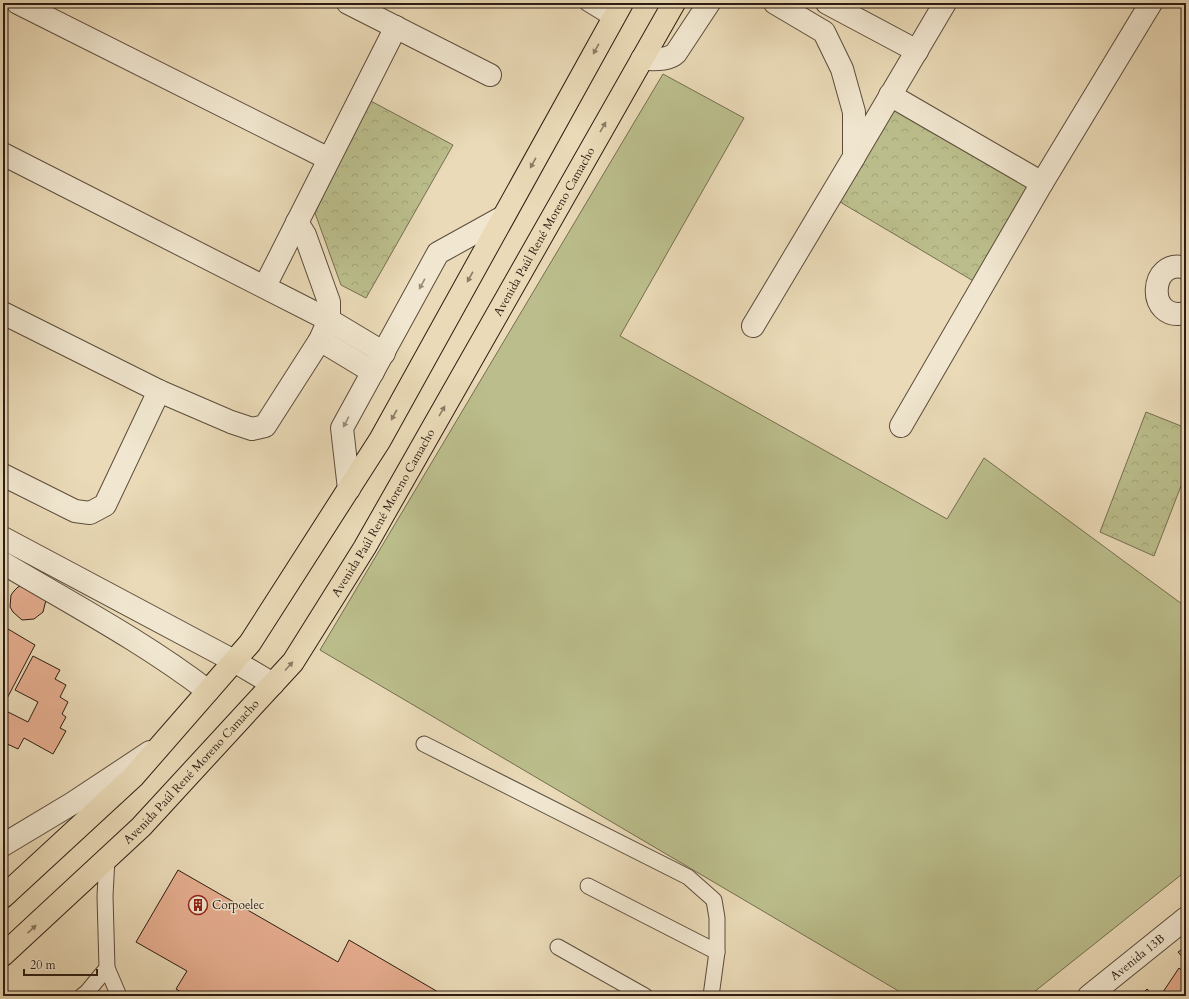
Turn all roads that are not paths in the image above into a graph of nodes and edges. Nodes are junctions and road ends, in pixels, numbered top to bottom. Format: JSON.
{"nodes":[{"id":1,"x":18,"y":3,"type":"edge"},
{"id":2,"x":348,"y":3,"type":"edge"},
{"id":3,"x":587,"y":3,"type":"edge"},
{"id":4,"x":674,"y":3,"type":"edge"},
{"id":5,"x":709,"y":3,"type":"edge"},
{"id":6,"x":775,"y":3,"type":"edge"},
{"id":7,"x":827,"y":3,"type":"edge"},
{"id":8,"x":945,"y":3,"type":"edge"},
{"id":9,"x":1151,"y":3,"type":"edge"},
{"id":10,"x":618,"y":11,"type":"edge"},
{"id":11,"x":396,"y":27,"type":"junction"},
{"id":12,"x":917,"y":51,"type":"junction"},
{"id":13,"x":642,"y":59,"type":"junction"},
{"id":14,"x":490,"y":75,"type":"dead end"},
{"id":15,"x":890,"y":95,"type":"junction"},
{"id":16,"x":3,"y":154,"type":"edge"},
{"id":17,"x":854,"y":157,"type":"junction"},
{"id":18,"x":329,"y":159,"type":"junction"},
{"id":19,"x":1042,"y":183,"type":"junction"},
{"id":20,"x":504,"y":217,"type":"junction"},
{"id":21,"x":297,"y":222,"type":"junction"},
{"id":22,"x":1186,"y":268,"type":"edge"},
{"id":23,"x":265,"y":286,"type":"junction"},
{"id":24,"x":3,"y":313,"type":"edge"},
{"id":25,"x":1186,"y":313,"type":"edge"},
{"id":26,"x":330,"y":320,"type":"junction"},
{"id":27,"x":753,"y":326,"type":"dead end"},
{"id":28,"x":320,"y":340,"type":"junction"},
{"id":29,"x":384,"y":353,"type":"junction"},
{"id":30,"x":373,"y":372,"type":"junction"},
{"id":31,"x":159,"y":391,"type":"junction"},
{"id":32,"x":901,"y":426,"type":"dead end"},
{"id":33,"x":3,"y":475,"type":"edge"},
{"id":34,"x":349,"y":489,"type":"junction"},
{"id":35,"x":3,"y":538,"type":"edge"},
{"id":36,"x":3,"y":563,"type":"edge"},
{"id":37,"x":234,"y":662,"type":"junction"},
{"id":38,"x":273,"y":684,"type":"junction"},
{"id":39,"x":208,"y":691,"type":"junction"},
{"id":40,"x":424,"y":744,"type":"dead end"},
{"id":41,"x":159,"y":746,"type":"junction"},
{"id":42,"x":3,"y":846,"type":"edge"},
{"id":43,"x":107,"y":858,"type":"junction"},
{"id":44,"x":588,"y":886,"type":"dead end"},
{"id":45,"x":3,"y":897,"type":"edge"},
{"id":46,"x":1186,"y":918,"type":"edge"},
{"id":47,"x":558,"y":947,"type":"dead end"},
{"id":48,"x":717,"y":952,"type":"junction"},
{"id":49,"x":3,"y":955,"type":"edge"},
{"id":50,"x":106,"y":968,"type":"junction"},
{"id":51,"x":82,"y":996,"type":"edge"},
{"id":52,"x":119,"y":996,"type":"edge"},
{"id":53,"x":645,"y":996,"type":"edge"},
{"id":54,"x":711,"y":996,"type":"edge"},
{"id":55,"x":1089,"y":996,"type":"edge"}],
"edges":[{"from":1,"to":18,"type":"street"},
{"from":2,"to":11,"type":"street"},
{"from":3,"to":10,"type":"lane"},
{"from":4,"to":13,"type":"main road","name":"Avenida Paúl René Moreno Camacho"},
{"from":5,"to":13,"type":"street"},
{"from":6,"to":17,"type":"street"},
{"from":7,"to":12,"type":"street"},
{"from":8,"to":12,"type":"street"},
{"from":9,"to":19,"type":"street"},
{"from":10,"to":20,"type":"main road","one_way":true},
{"from":11,"to":14,"type":"street"},
{"from":11,"to":18,"type":"street"},
{"from":12,"to":15,"type":"street"},
{"from":38,"to":13,"type":"main road","name":"Avenida Paúl René Moreno Camacho","one_way":true},
{"from":15,"to":17,"type":"street"},
{"from":15,"to":19,"type":"street"},
{"from":16,"to":23,"type":"street"},
{"from":17,"to":27,"type":"street"},
{"from":18,"to":21,"type":"street"},
{"from":19,"to":32,"type":"street"},
{"from":20,"to":29,"type":"street","one_way":true},
{"from":20,"to":34,"type":"main road","one_way":true},
{"from":21,"to":23,"type":"street"},
{"from":21,"to":26,"type":"street"},
{"from":22,"to":25,"type":"street"},
{"from":23,"to":26,"type":"street"},
{"from":24,"to":31,"type":"street"},
{"from":26,"to":28,"type":"street"},
{"from":26,"to":29,"type":"street"},
{"from":28,"to":30,"type":"street"},
{"from":28,"to":31,"type":"street"},
{"from":29,"to":30,"type":"street"},
{"from":30,"to":34,"type":"street","one_way":true},
{"from":31,"to":33,"type":"street"},
{"from":34,"to":37,"type":"main road"},
{"from":35,"to":37,"type":"street"},
{"from":36,"to":39,"type":"street"},
{"from":37,"to":38,"type":"street"},
{"from":37,"to":39,"type":"main road"},
{"from":38,"to":43,"type":"main road","name":"Avenida Paúl René Moreno Camacho"},
{"from":39,"to":41,"type":"main road"},
{"from":40,"to":48,"type":"lane"},
{"from":41,"to":42,"type":"street"},
{"from":41,"to":45,"type":"main road"},
{"from":49,"to":43,"type":"main road","name":"Avenida Paúl René Moreno Camacho","one_way":true},
{"from":43,"to":50,"type":"lane"},
{"from":44,"to":48,"type":"lane"},
{"from":46,"to":55,"type":"street","name":"Avenida 13B"},
{"from":47,"to":53,"type":"lane"},
{"from":48,"to":54,"type":"lane"},
{"from":50,"to":51,"type":"lane"},
{"from":50,"to":52,"type":"lane"}]}
